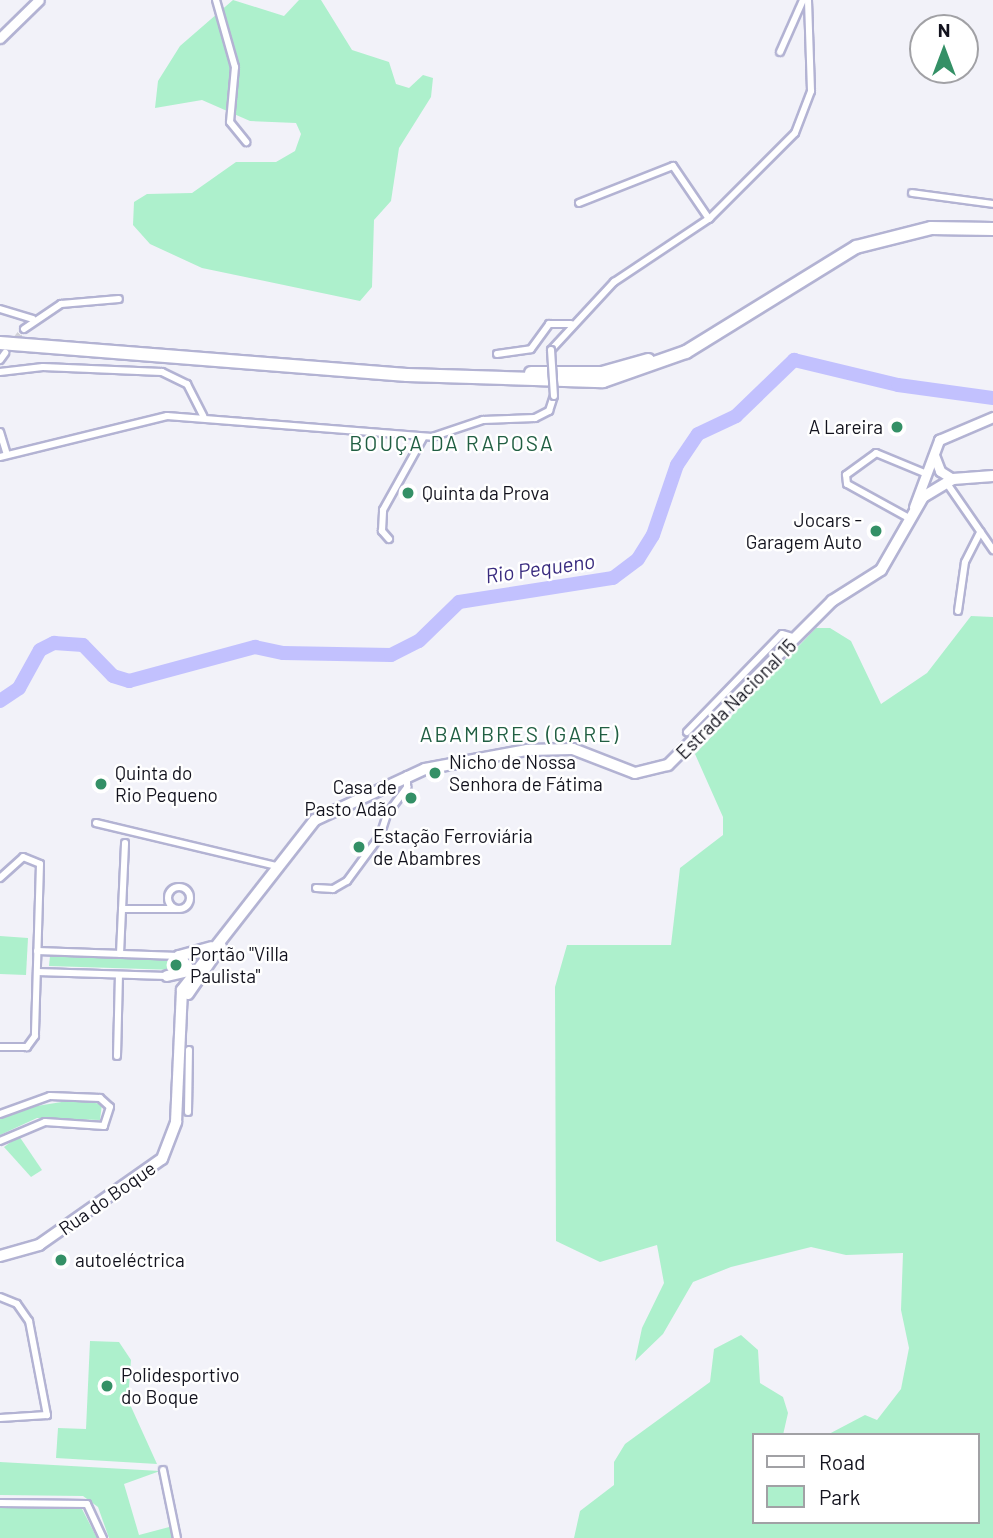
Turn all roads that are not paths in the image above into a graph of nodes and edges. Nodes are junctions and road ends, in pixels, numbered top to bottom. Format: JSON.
{"nodes":[{"id":1,"x":39,"y":0,"type":"edge"},
{"id":2,"x":216,"y":0,"type":"edge"},
{"id":3,"x":806,"y":0,"type":"edge"},
{"id":4,"x":0,"y":38,"type":"edge"},
{"id":5,"x":780,"y":52,"type":"dead end"},
{"id":6,"x":246,"y":142,"type":"dead end"},
{"id":7,"x":912,"y":192,"type":"dead end"},
{"id":8,"x":579,"y":203,"type":"dead end"},
{"id":9,"x":993,"y":204,"type":"edge"},
{"id":10,"x":709,"y":219,"type":"junction"},
{"id":11,"x":993,"y":222,"type":"edge"},
{"id":12,"x":993,"y":229,"type":"edge"},
{"id":13,"x":119,"y":299,"type":"dead end"},
{"id":14,"x":0,"y":309,"type":"edge"},
{"id":15,"x":33,"y":318,"type":"junction"},
{"id":16,"x":571,"y":324,"type":"junction"},
{"id":17,"x":24,"y":329,"type":"tunnel mouth"},
{"id":18,"x":0,"y":337,"type":"edge"},
{"id":19,"x":3,"y":348,"type":"edge"},
{"id":20,"x":497,"y":354,"type":"dead end"},
{"id":21,"x":0,"y":360,"type":"edge"},
{"id":22,"x":0,"y":372,"type":"edge"},
{"id":23,"x":203,"y":416,"type":"junction"},
{"id":24,"x":993,"y":417,"type":"edge"},
{"id":25,"x":0,"y":432,"type":"edge"},
{"id":26,"x":423,"y":438,"type":"junction"},
{"id":27,"x":4,"y":456,"type":"edge"},
{"id":28,"x":931,"y":464,"type":"junction"},
{"id":29,"x":993,"y":476,"type":"edge"},
{"id":30,"x":945,"y":481,"type":"junction"},
{"id":31,"x":910,"y":513,"type":"junction"},
{"id":32,"x":981,"y":532,"type":"junction"},
{"id":33,"x":389,"y":539,"type":"dead end"},
{"id":34,"x":993,"y":550,"type":"edge"},
{"id":35,"x":958,"y":611,"type":"dead end"},
{"id":36,"x":796,"y":638,"type":"junction"},
{"id":37,"x":687,"y":732,"type":"dead end"},
{"id":38,"x":407,"y":775,"type":"junction"},
{"id":39,"x":96,"y":823,"type":"dead end"},
{"id":40,"x":125,"y":843,"type":"dead end"},
{"id":41,"x":278,"y":864,"type":"junction"},
{"id":42,"x":0,"y":878,"type":"edge"},
{"id":43,"x":316,"y":888,"type":"dead end"},
{"id":44,"x":168,"y":898,"type":"junction"},
{"id":45,"x":122,"y":909,"type":"junction"},
{"id":46,"x":178,"y":909,"type":"junction"},
{"id":47,"x":162,"y":910,"type":"junction"},
{"id":48,"x":240,"y":916,"type":"junction"},
{"id":49,"x":212,"y":946,"type":"junction"},
{"id":50,"x":37,"y":951,"type":"junction"},
{"id":51,"x":120,"y":954,"type":"junction"},
{"id":52,"x":178,"y":956,"type":"junction"},
{"id":53,"x":210,"y":960,"type":"junction"},
{"id":54,"x":194,"y":970,"type":"junction"},
{"id":55,"x":37,"y":972,"type":"junction"},
{"id":56,"x":119,"y":975,"type":"junction"},
{"id":57,"x":167,"y":976,"type":"junction"},
{"id":58,"x":183,"y":997,"type":"junction"},
{"id":59,"x":0,"y":1047,"type":"edge"},
{"id":60,"x":189,"y":1050,"type":"dead end"},
{"id":61,"x":117,"y":1056,"type":"dead end"},
{"id":62,"x":183,"y":1100,"type":"junction"},
{"id":63,"x":188,"y":1112,"type":"dead end"},
{"id":64,"x":0,"y":1114,"type":"edge"},
{"id":65,"x":1,"y":1141,"type":"edge"},
{"id":66,"x":0,"y":1256,"type":"edge"},
{"id":67,"x":0,"y":1297,"type":"edge"},
{"id":68,"x":0,"y":1418,"type":"edge"},
{"id":69,"x":163,"y":1469,"type":"dead end"},
{"id":70,"x":0,"y":1503,"type":"edge"},
{"id":71,"x":103,"y":1538,"type":"edge"},
{"id":72,"x":177,"y":1538,"type":"edge"}],
"edges":[{"from":1,"to":4,"type":"street"},
{"from":2,"to":6,"type":"street"},
{"from":3,"to":5,"type":"street"},
{"from":3,"to":10,"type":"street"},
{"from":7,"to":9,"type":"street"},
{"from":8,"to":10,"type":"street"},
{"from":10,"to":16,"type":"street"},
{"from":11,"to":18,"type":"highway"},
{"from":12,"to":19,"type":"highway"},
{"from":13,"to":15,"type":"street"},
{"from":14,"to":15,"type":"street"},
{"from":15,"to":17,"type":"street"},
{"from":16,"to":20,"type":"street"},
{"from":16,"to":26,"type":"street","bridge":true},
{"from":19,"to":21,"type":"street"},
{"from":22,"to":23,"type":"street"},
{"from":23,"to":26,"type":"street"},
{"from":23,"to":27,"type":"street"},
{"from":24,"to":28,"type":"street"},
{"from":25,"to":27,"type":"street"},
{"from":26,"to":33,"type":"street"},
{"from":28,"to":30,"type":"street"},
{"from":28,"to":30,"type":"street"},
{"from":28,"to":31,"type":"street"},
{"from":28,"to":31,"type":"street"},
{"from":29,"to":30,"type":"main road","name":"Estrada Nacional 15"},
{"from":30,"to":31,"type":"main road","name":"Estrada Nacional 15"},
{"from":30,"to":32,"type":"street"},
{"from":31,"to":36,"type":"main road","name":"Estrada Nacional 15"},
{"from":32,"to":34,"type":"street"},
{"from":32,"to":35,"type":"street"},
{"from":36,"to":37,"type":"street"},
{"from":36,"to":38,"type":"main road","name":"Estrada Nacional 15"},
{"from":38,"to":41,"type":"main road","name":"Estrada Nacional 15"},
{"from":38,"to":43,"type":"street"},
{"from":39,"to":41,"type":"street"},
{"from":40,"to":45,"type":"street"},
{"from":41,"to":48,"type":"main road","name":"Rua do Boque"},
{"from":42,"to":50,"type":"street"},
{"from":44,"to":46,"type":"street"},
{"from":44,"to":46,"type":"street"},
{"from":44,"to":47,"type":"street"},
{"from":45,"to":47,"type":"street"},
{"from":45,"to":51,"type":"street"},
{"from":46,"to":47,"type":"street"},
{"from":48,"to":49,"type":"main road","name":"Rua do Boque"},
{"from":48,"to":53,"type":"main road","name":"Rua do Boque"},
{"from":49,"to":52,"type":"main road"},
{"from":49,"to":54,"type":"main road","name":"Rua do Boque"},
{"from":50,"to":51,"type":"street"},
{"from":50,"to":55,"type":"street"},
{"from":51,"to":52,"type":"street"},
{"from":52,"to":54,"type":"main road"},
{"from":53,"to":54,"type":"main road"},
{"from":53,"to":58,"type":"main road","name":"Rua do Boque"},
{"from":54,"to":57,"type":"main road"},
{"from":54,"to":58,"type":"main road","name":"Rua do Boque"},
{"from":55,"to":56,"type":"street"},
{"from":55,"to":59,"type":"street"},
{"from":56,"to":57,"type":"street"},
{"from":56,"to":61,"type":"street"},
{"from":57,"to":58,"type":"main road"},
{"from":58,"to":62,"type":"main road","name":"Rua do Boque"},
{"from":60,"to":62,"type":"street"},
{"from":62,"to":63,"type":"street"},
{"from":62,"to":66,"type":"main road","name":"Rua do Boque"},
{"from":64,"to":65,"type":"street"},
{"from":67,"to":68,"type":"street"},
{"from":69,"to":72,"type":"street"},
{"from":70,"to":71,"type":"street"}]}
